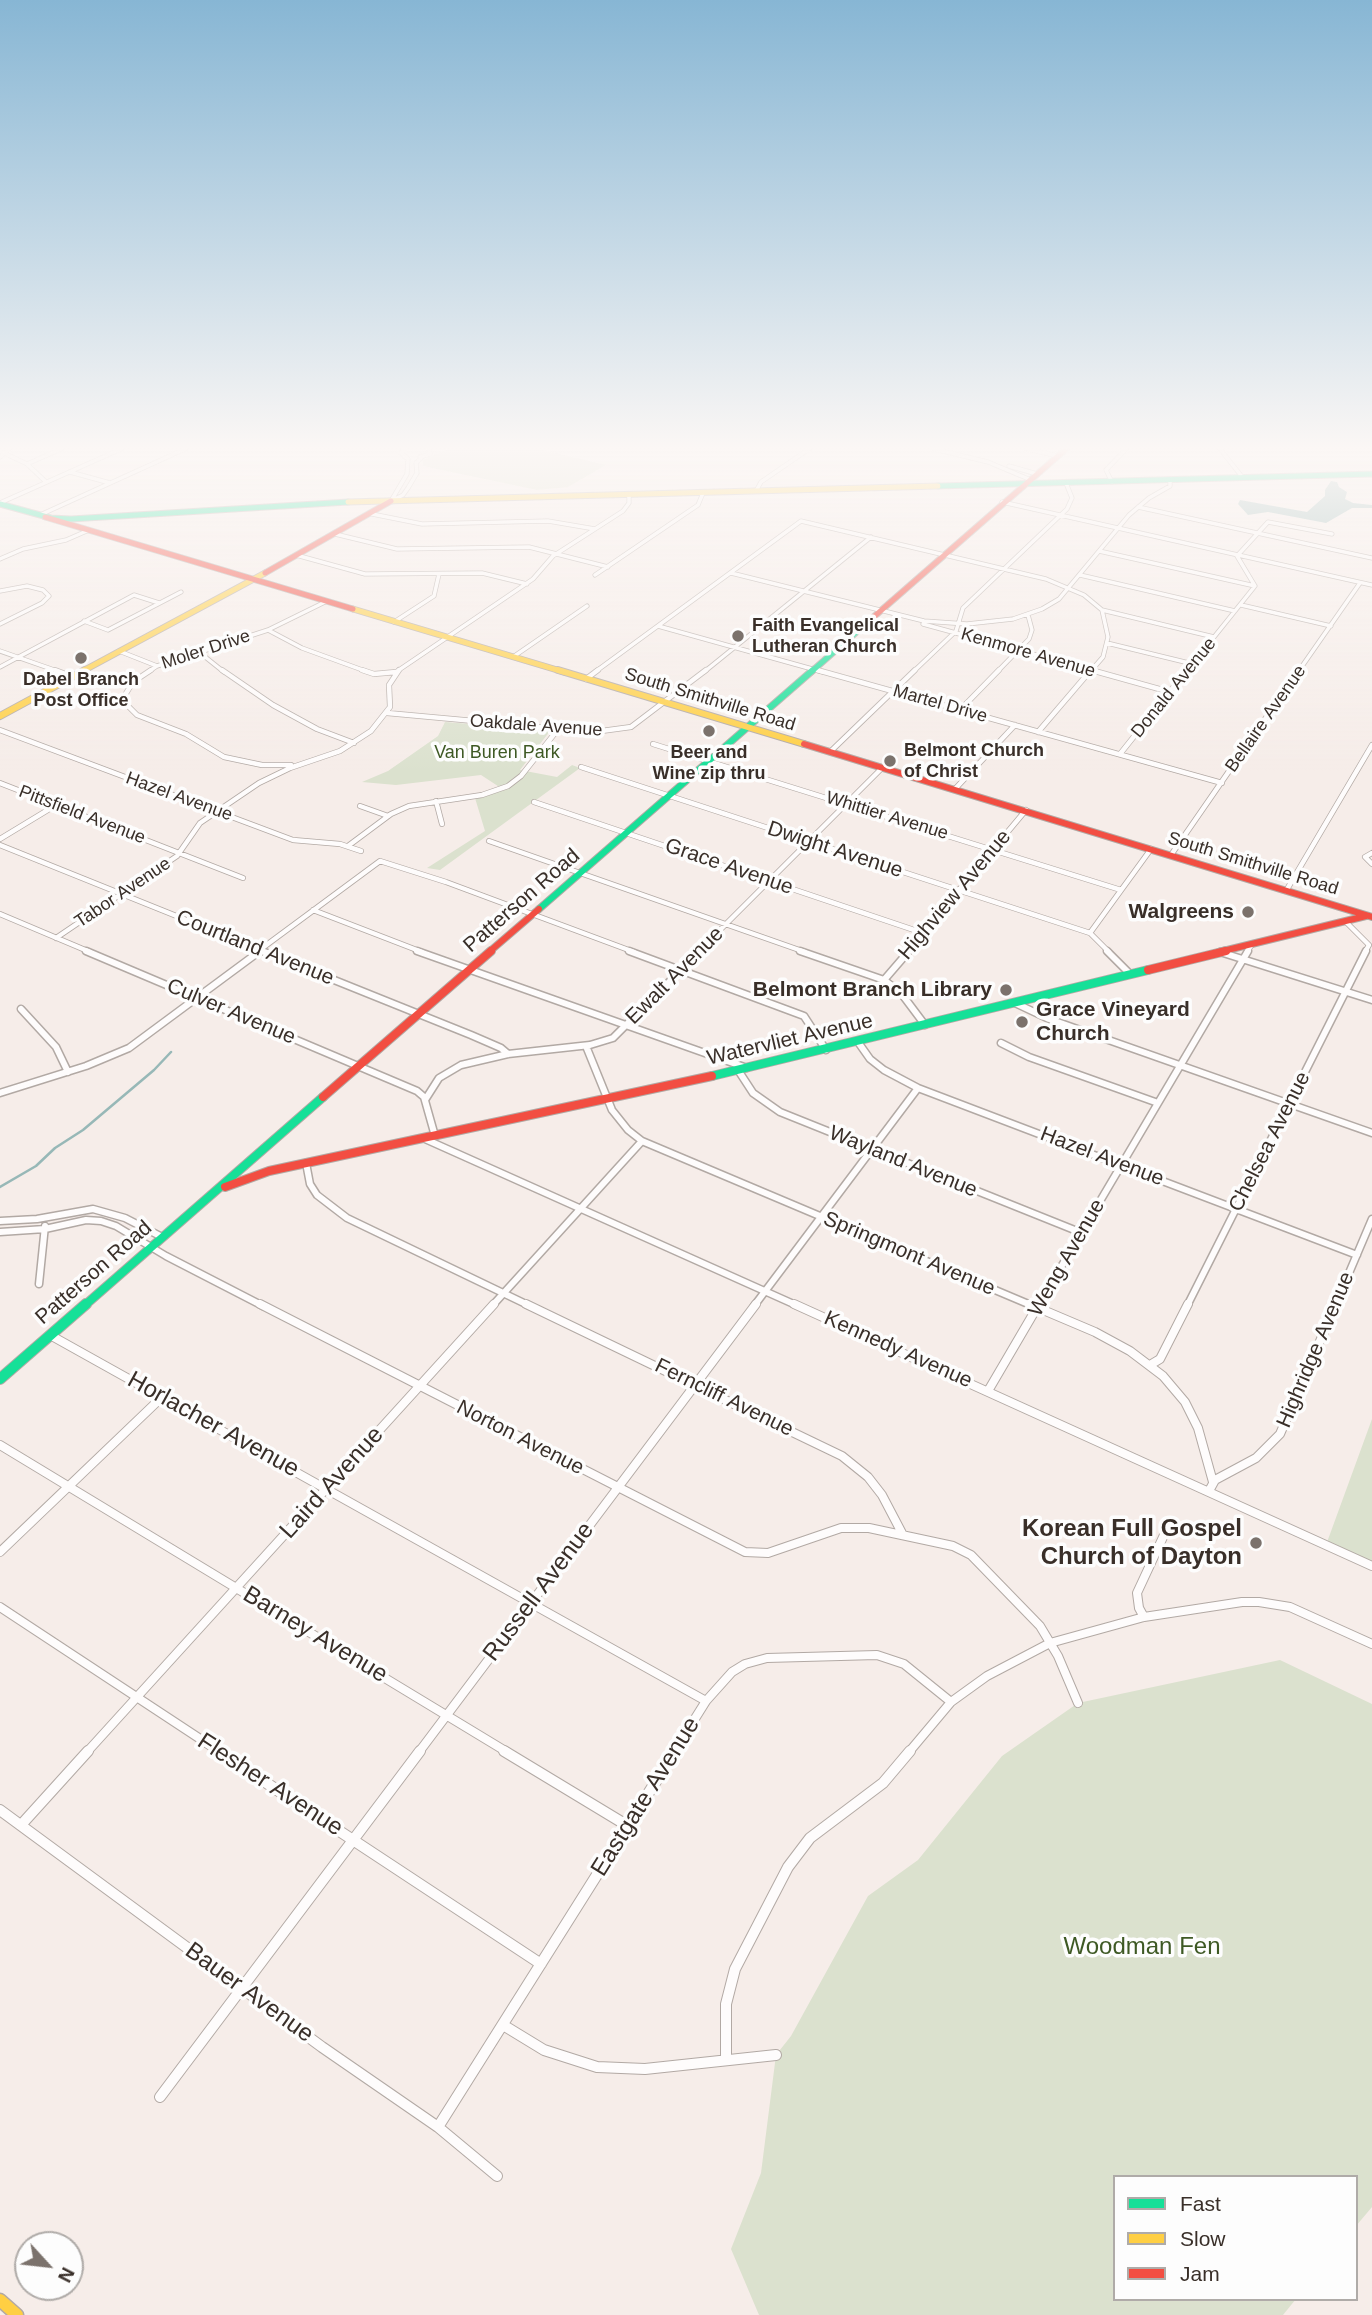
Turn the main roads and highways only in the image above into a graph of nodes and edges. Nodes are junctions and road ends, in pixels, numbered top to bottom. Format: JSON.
{"nodes":[{"id":1,"x":179,"y":557,"type":"edge"},
{"id":2,"x":292,"y":557,"type":"edge"},
{"id":3,"x":940,"y":557,"type":"edge"},
{"id":4,"x":252,"y":579,"type":"junction"},
{"id":5,"x":0,"y":716,"type":"edge"},
{"id":6,"x":749,"y":729,"type":"junction"},
{"id":7,"x":1370,"y":915,"type":"edge"},
{"id":8,"x":216,"y":1192,"type":"junction"},
{"id":9,"x":0,"y":1379,"type":"edge"},
{"id":10,"x":0,"y":2300,"type":"edge"},
{"id":11,"x":17,"y":2315,"type":"edge"}],
"edges":[{"from":1,"to":4,"type":"main road","name":"South Smithville Road"},
{"from":2,"to":4,"type":"main road"},
{"from":3,"to":6,"type":"main road","name":"Patterson Road"},
{"from":4,"to":5,"type":"main road"},
{"from":4,"to":6,"type":"main road","name":"South Smithville Road"},
{"from":6,"to":7,"type":"main road","name":"South Smithville Road"},
{"from":6,"to":8,"type":"main road","name":"Patterson Road"},
{"from":7,"to":8,"type":"main road","name":"Watervliet Avenue"},
{"from":8,"to":9,"type":"main road","name":"Patterson Road"},
{"from":10,"to":11,"type":"main road"}]}
